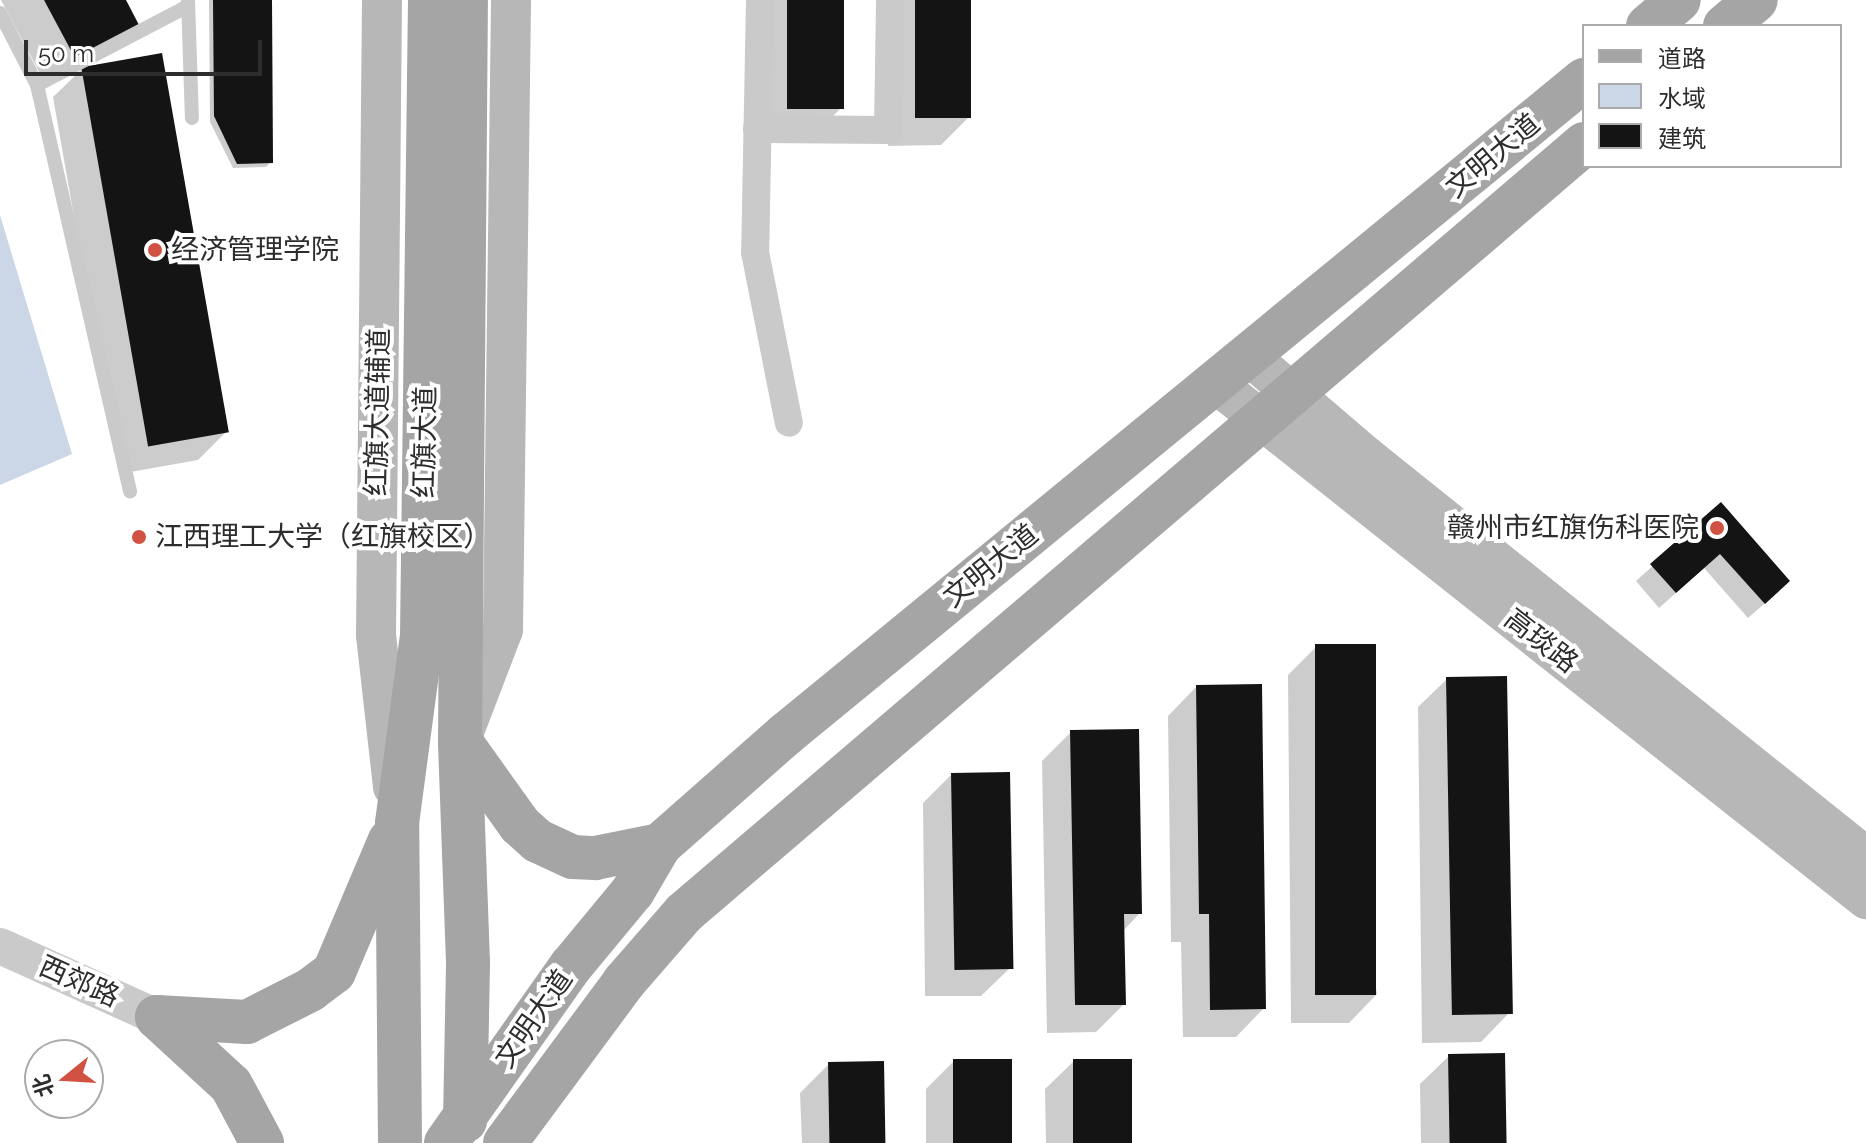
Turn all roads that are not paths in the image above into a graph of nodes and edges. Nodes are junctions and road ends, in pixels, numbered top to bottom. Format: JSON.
{"nodes":[{"id":1,"x":382,"y":0,"type":"edge"},
{"id":2,"x":430,"y":0,"type":"edge"},
{"id":3,"x":466,"y":0,"type":"edge"},
{"id":4,"x":511,"y":0,"type":"edge"},
{"id":5,"x":760,"y":0,"type":"edge"},
{"id":6,"x":890,"y":0,"type":"edge"},
{"id":7,"x":1679,"y":0,"type":"edge"},
{"id":8,"x":1756,"y":0,"type":"edge"},
{"id":9,"x":188,"y":3,"type":"edge"},
{"id":10,"x":0,"y":13,"type":"edge"},
{"id":11,"x":1650,"y":24,"type":"edge"},
{"id":12,"x":1727,"y":24,"type":"edge"},
{"id":13,"x":1582,"y":82,"type":"edge"},
{"id":14,"x":37,"y":85,"type":"junction"},
{"id":15,"x":192,"y":118,"type":"dead end"},
{"id":16,"x":757,"y":129,"type":"junction"},
{"id":17,"x":1582,"y":146,"type":"edge"},
{"id":18,"x":1248,"y":355,"type":"junction"},
{"id":19,"x":1215,"y":383,"type":"junction"},
{"id":20,"x":1276,"y":406,"type":"junction"},
{"id":21,"x":789,"y":423,"type":"dead end"},
{"id":22,"x":130,"y":492,"type":"dead end"},
{"id":23,"x":460,"y":741,"type":"junction"},
{"id":24,"x":397,"y":823,"type":"junction"},
{"id":25,"x":660,"y":845,"type":"junction"},
{"id":26,"x":1866,"y":857,"type":"edge"},
{"id":27,"x":1866,"y":899,"type":"edge"},
{"id":28,"x":0,"y":946,"type":"edge"},
{"id":29,"x":157,"y":1017,"type":"junction"},
{"id":30,"x":459,"y":1134,"type":"edge"},
{"id":31,"x":262,"y":1143,"type":"edge"},
{"id":32,"x":400,"y":1143,"type":"edge"},
{"id":33,"x":505,"y":1143,"type":"edge"}],
"edges":[{"from":1,"to":24,"type":"main road","name":"红旗大道辅道"},
{"from":2,"to":24,"type":"main road","name":"红旗大道"},
{"from":3,"to":23,"type":"main road","name":"红旗大道"},
{"from":4,"to":23,"type":"main road"},
{"from":5,"to":16,"type":"street"},
{"from":6,"to":16,"type":"street"},
{"from":7,"to":11,"type":"main road"},
{"from":8,"to":12,"type":"main road"},
{"from":9,"to":14,"type":"lane"},
{"from":9,"to":15,"type":"lane"},
{"from":10,"to":14,"type":"lane"},
{"from":13,"to":18,"type":"main road","name":"文明大道"},
{"from":14,"to":22,"type":"lane"},
{"from":16,"to":21,"type":"street"},
{"from":17,"to":20,"type":"main road","name":"文明大道"},
{"from":18,"to":19,"type":"main road","name":"文明大道"},
{"from":18,"to":20,"type":"main road","name":"高琰路"},
{"from":19,"to":20,"type":"main road","name":"高琰路"},
{"from":19,"to":25,"type":"main road","name":"文明大道"},
{"from":20,"to":26,"type":"main road","name":"高琰路"},
{"from":20,"to":27,"type":"main road","name":"高琰路"},
{"from":20,"to":33,"type":"main road","name":"文明大道"},
{"from":23,"to":25,"type":"main road"},
{"from":23,"to":30,"type":"main road","name":"红旗大道"},
{"from":24,"to":29,"type":"main road"},
{"from":24,"to":32,"type":"main road","name":"红旗大道"},
{"from":25,"to":30,"type":"main road","name":"文明大道"},
{"from":28,"to":29,"type":"street","name":"西郊路"},
{"from":29,"to":31,"type":"main road"}]}
